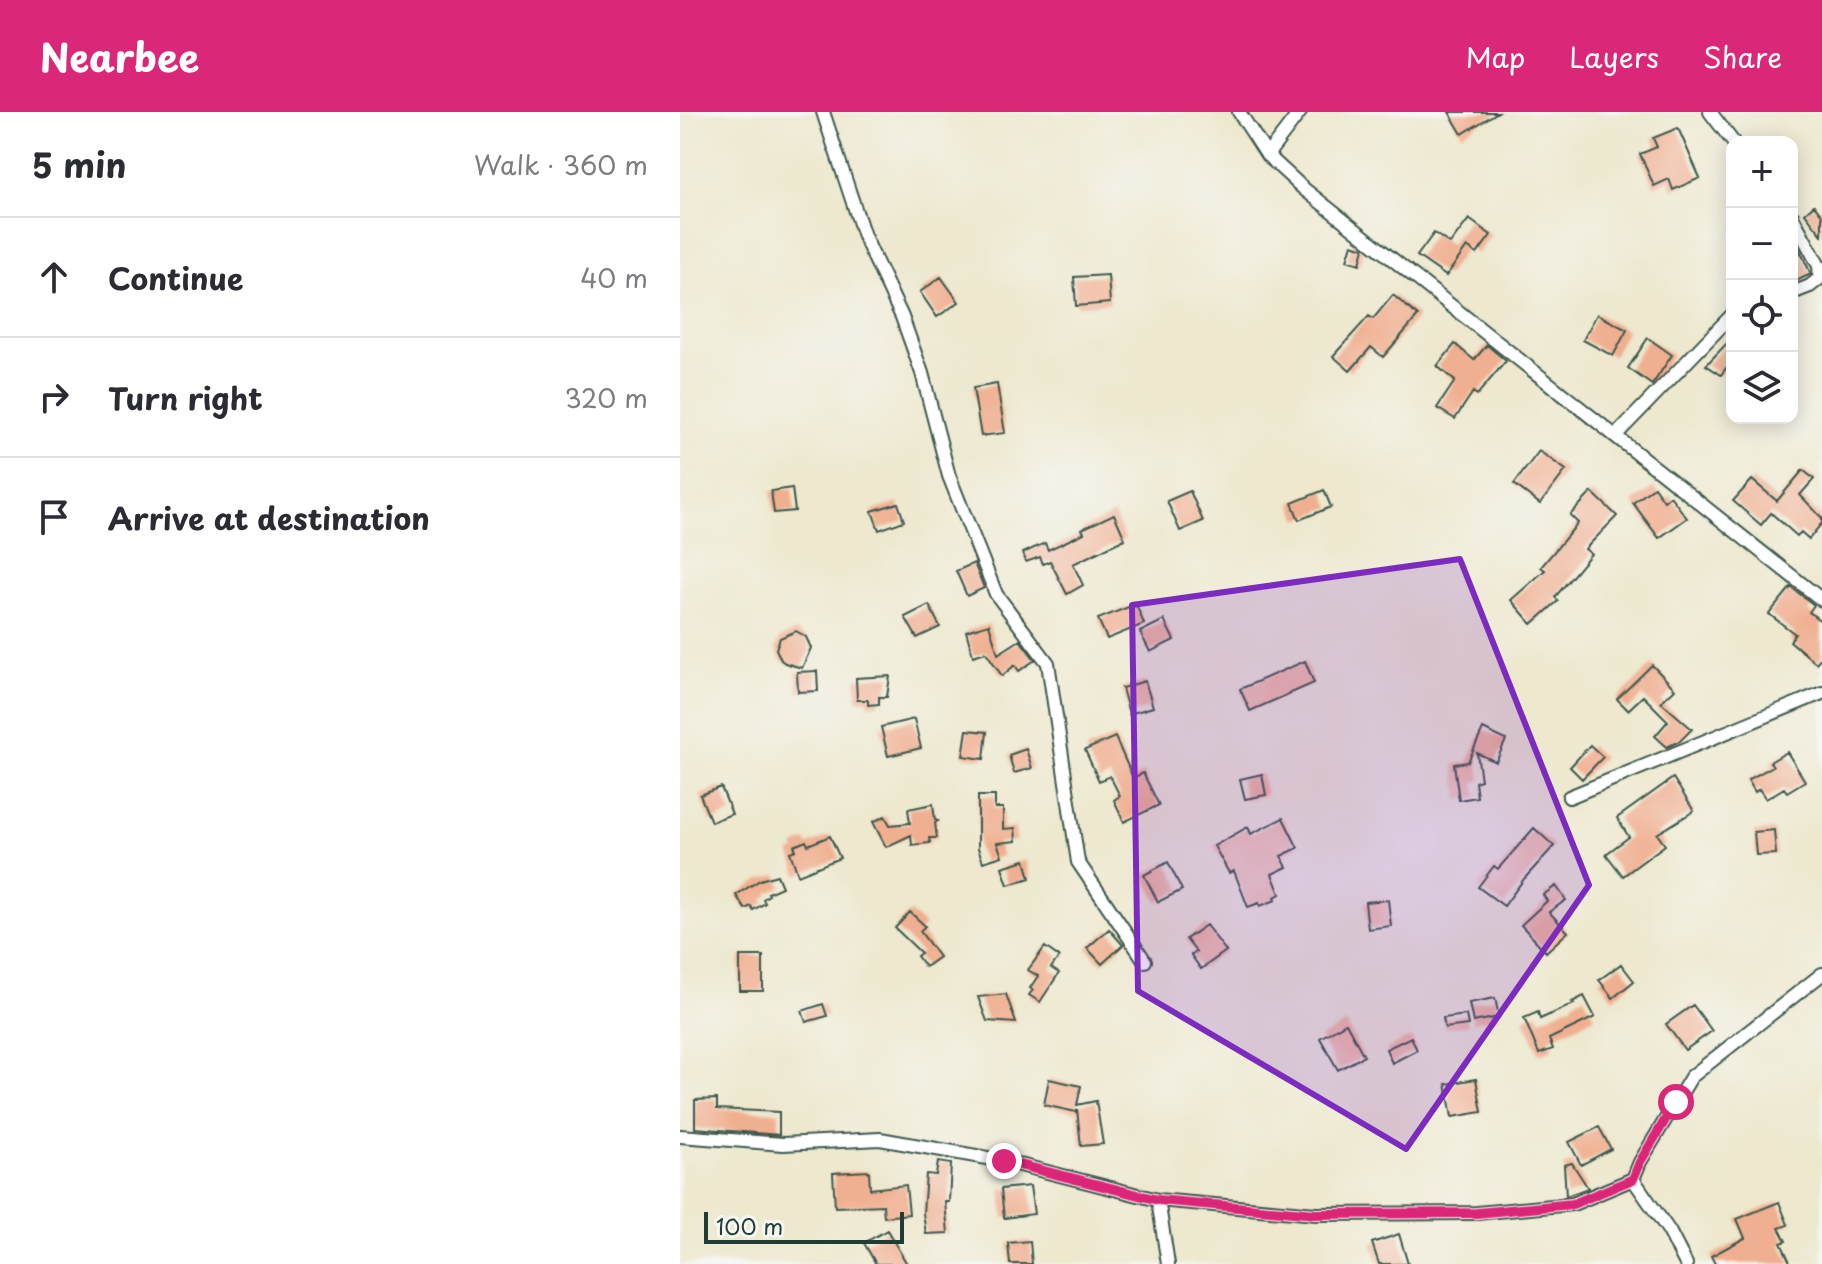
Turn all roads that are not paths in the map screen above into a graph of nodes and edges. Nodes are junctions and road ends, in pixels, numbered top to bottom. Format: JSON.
{"nodes":[{"id":1,"x":823,"y":112,"type":"edge"},
{"id":2,"x":1239,"y":112,"type":"edge"},
{"id":3,"x":1300,"y":112,"type":"edge"},
{"id":4,"x":1710,"y":112,"type":"edge"},
{"id":5,"x":1728,"y":136,"type":"edge"},
{"id":6,"x":1267,"y":155,"type":"junction"},
{"id":7,"x":1798,"y":227,"type":"edge"},
{"id":8,"x":1798,"y":291,"type":"edge"},
{"id":9,"x":1726,"y":321,"type":"edge"},
{"id":10,"x":1615,"y":436,"type":"junction"},
{"id":11,"x":1822,"y":600,"type":"edge"},
{"id":12,"x":1822,"y":693,"type":"edge"},
{"id":13,"x":1569,"y":797,"type":"dead end"},
{"id":14,"x":1145,"y":961,"type":"dead end"},
{"id":15,"x":1822,"y":974,"type":"edge"},
{"id":16,"x":680,"y":1136,"type":"edge"},
{"id":17,"x":1633,"y":1179,"type":"junction"},
{"id":18,"x":1158,"y":1200,"type":"junction"},
{"id":19,"x":1168,"y":1264,"type":"edge"},
{"id":20,"x":1686,"y":1264,"type":"edge"}],
"edges":[{"from":1,"to":14,"type":"street"},
{"from":2,"to":6,"type":"street"},
{"from":3,"to":6,"type":"street"},
{"from":4,"to":5,"type":"street"},
{"from":6,"to":10,"type":"street"},
{"from":7,"to":8,"type":"street"},
{"from":9,"to":10,"type":"street"},
{"from":10,"to":11,"type":"street"},
{"from":12,"to":13,"type":"street"},
{"from":15,"to":17,"type":"street"},
{"from":16,"to":18,"type":"street"},
{"from":17,"to":18,"type":"street"},
{"from":17,"to":20,"type":"street"},
{"from":18,"to":19,"type":"street"}]}
